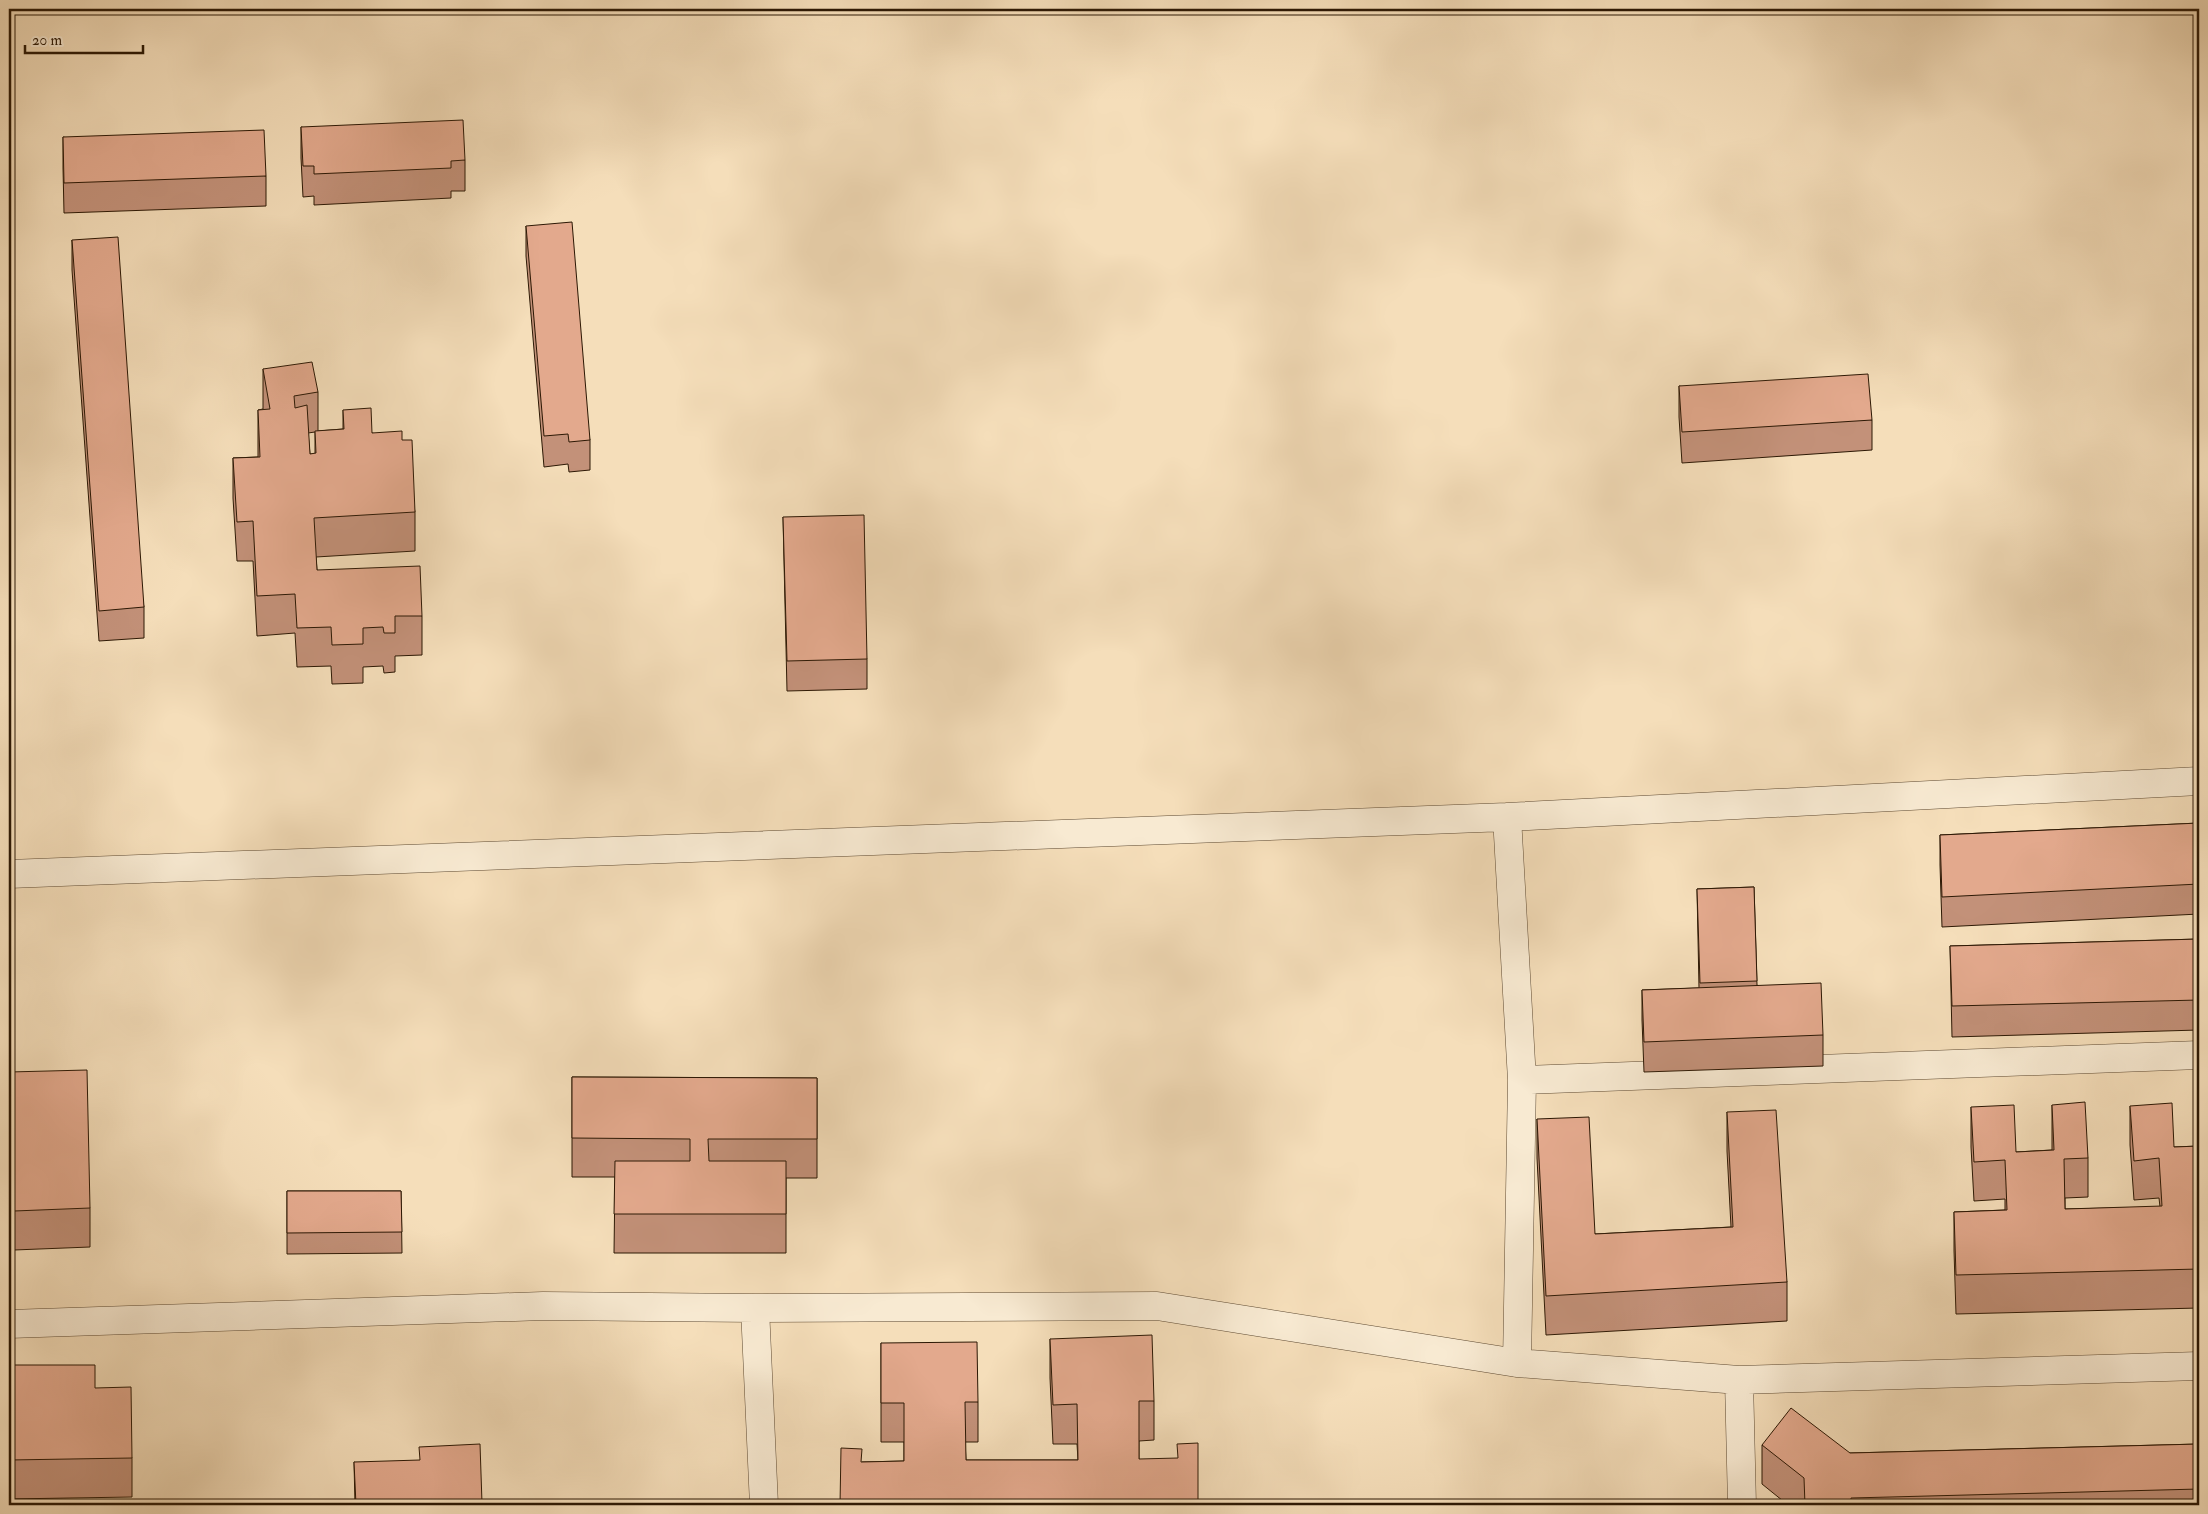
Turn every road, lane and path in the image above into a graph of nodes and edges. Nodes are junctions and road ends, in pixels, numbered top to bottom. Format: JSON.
{"nodes":[{"id":1,"x":2199,"y":781,"type":"edge"},
{"id":2,"x":1507,"y":817,"type":"junction"},
{"id":3,"x":9,"y":874,"type":"edge"},
{"id":4,"x":2199,"y":1055,"type":"edge"},
{"id":5,"x":1522,"y":1080,"type":"junction"},
{"id":6,"x":755,"y":1308,"type":"junction"},
{"id":7,"x":9,"y":1324,"type":"edge"},
{"id":8,"x":1517,"y":1363,"type":"junction"},
{"id":9,"x":2199,"y":1366,"type":"edge"},
{"id":10,"x":1739,"y":1380,"type":"junction"},
{"id":11,"x":764,"y":1505,"type":"edge"},
{"id":12,"x":1742,"y":1505,"type":"edge"}],
"edges":[{"from":1,"to":2,"type":"street"},
{"from":2,"to":3,"type":"street"},
{"from":2,"to":5,"type":"street"},
{"from":4,"to":5,"type":"street"},
{"from":5,"to":8,"type":"street"},
{"from":6,"to":7,"type":"street"},
{"from":6,"to":8,"type":"street"},
{"from":6,"to":11,"type":"street"},
{"from":8,"to":10,"type":"street"},
{"from":9,"to":10,"type":"street"},
{"from":10,"to":12,"type":"street"}]}
